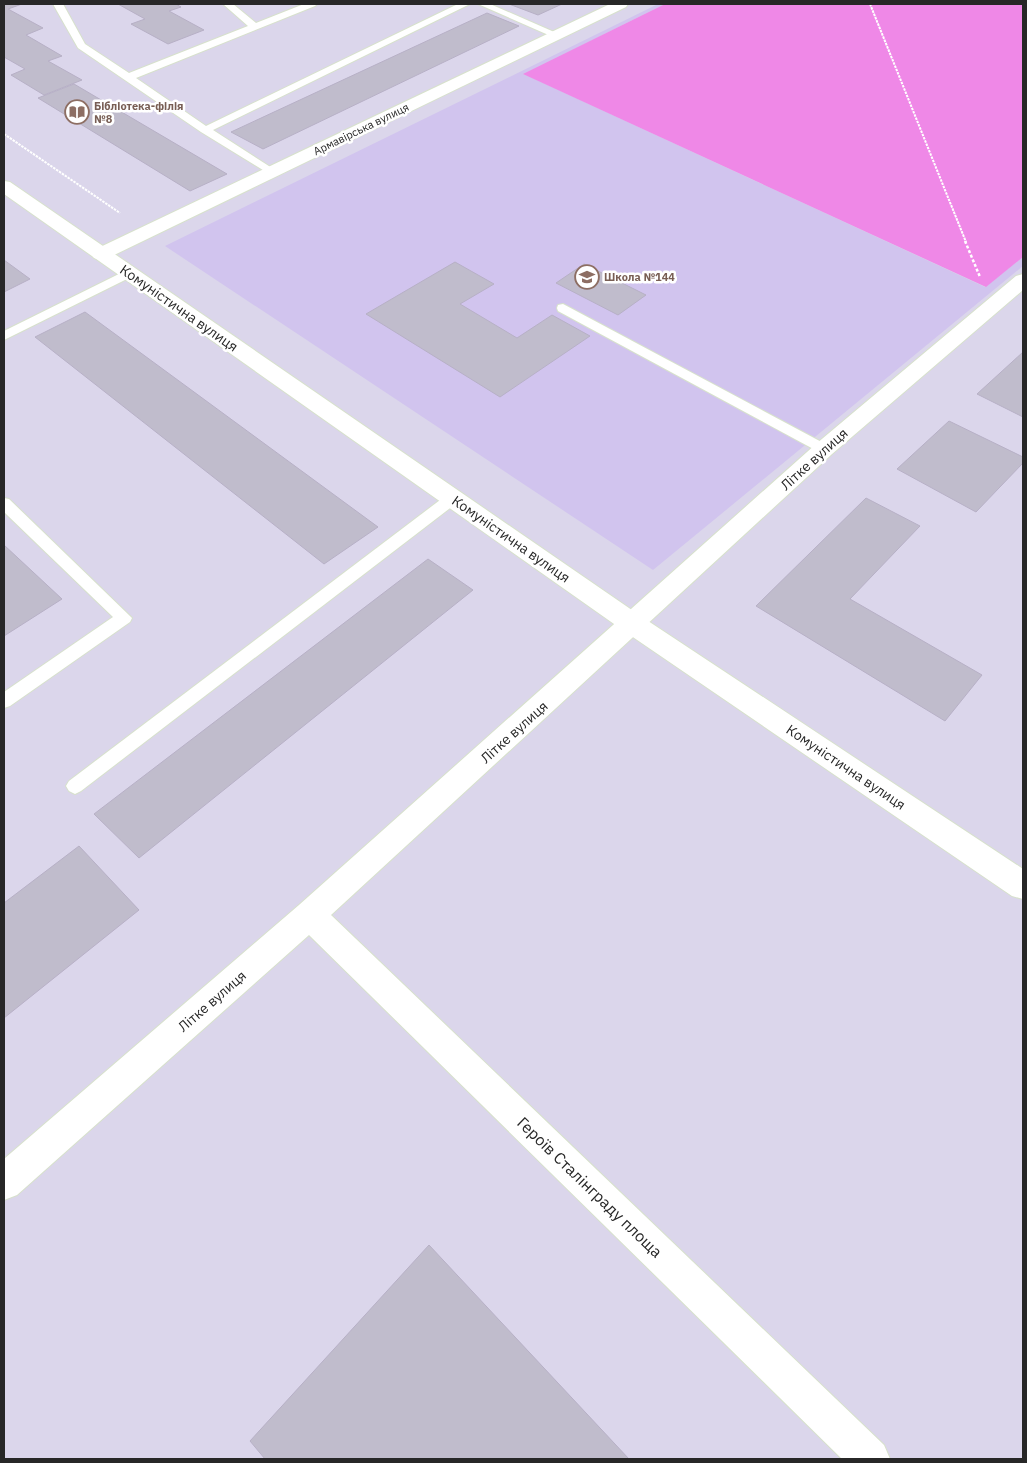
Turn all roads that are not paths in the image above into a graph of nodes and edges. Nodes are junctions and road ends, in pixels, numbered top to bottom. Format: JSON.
{"nodes":[{"id":1,"x":58,"y":4,"type":"edge"},
{"id":2,"x":228,"y":4,"type":"edge"},
{"id":3,"x":312,"y":4,"type":"edge"},
{"id":4,"x":464,"y":4,"type":"edge"},
{"id":5,"x":483,"y":4,"type":"edge"},
{"id":6,"x":621,"y":4,"type":"edge"},
{"id":7,"x":255,"y":26,"type":"junction"},
{"id":8,"x":556,"y":35,"type":"junction"},
{"id":9,"x":128,"y":77,"type":"junction"},
{"id":10,"x":205,"y":130,"type":"junction"},
{"id":11,"x":271,"y":172,"type":"junction"},
{"id":12,"x":4,"y":186,"type":"edge"},
{"id":13,"x":101,"y":254,"type":"junction"},
{"id":14,"x":129,"y":273,"type":"junction"},
{"id":15,"x":1023,"y":280,"type":"edge"},
{"id":16,"x":563,"y":308,"type":"dead end"},
{"id":17,"x":4,"y":336,"type":"edge"},
{"id":18,"x":824,"y":449,"type":"junction"},
{"id":19,"x":452,"y":498,"type":"junction"},
{"id":20,"x":4,"y":503,"type":"edge"},
{"id":21,"x":633,"y":624,"type":"junction"},
{"id":22,"x":4,"y":701,"type":"edge"},
{"id":23,"x":75,"y":786,"type":"dead end"},
{"id":24,"x":1023,"y":886,"type":"edge"},
{"id":25,"x":310,"y":915,"type":"junction"},
{"id":26,"x":4,"y":1182,"type":"edge"},
{"id":27,"x":870,"y":1459,"type":"edge"}],
"edges":[{"from":1,"to":9,"type":"lane"},
{"from":2,"to":7,"type":"lane"},
{"from":3,"to":7,"type":"lane"},
{"from":4,"to":10,"type":"lane"},
{"from":5,"to":8,"type":"lane"},
{"from":6,"to":8,"type":"street","name":"Армавірська вулиця"},
{"from":7,"to":9,"type":"lane"},
{"from":8,"to":11,"type":"street","name":"Армавірська вулиця"},
{"from":9,"to":10,"type":"lane"},
{"from":10,"to":11,"type":"lane"},
{"from":11,"to":13,"type":"street","name":"Армавірська вулиця"},
{"from":12,"to":13,"type":"street","name":"Комуністична вулиця"},
{"from":13,"to":14,"type":"street","name":"Комуністична вулиця"},
{"from":14,"to":17,"type":"lane"},
{"from":14,"to":19,"type":"street","name":"Комуністична вулиця"},
{"from":15,"to":18,"type":"street","name":"Літке вулиця"},
{"from":16,"to":18,"type":"lane"},
{"from":18,"to":21,"type":"street","name":"Літке вулиця"},
{"from":19,"to":21,"type":"street","name":"Комуністична вулиця"},
{"from":19,"to":23,"type":"lane"},
{"from":20,"to":22,"type":"lane"},
{"from":21,"to":24,"type":"street","name":"Комуністична вулиця"},
{"from":21,"to":25,"type":"street","name":"Літке вулиця"},
{"from":25,"to":26,"type":"street","name":"Літке вулиця"},
{"from":25,"to":27,"type":"street","name":"Героїв Сталінграду площа"}]}
